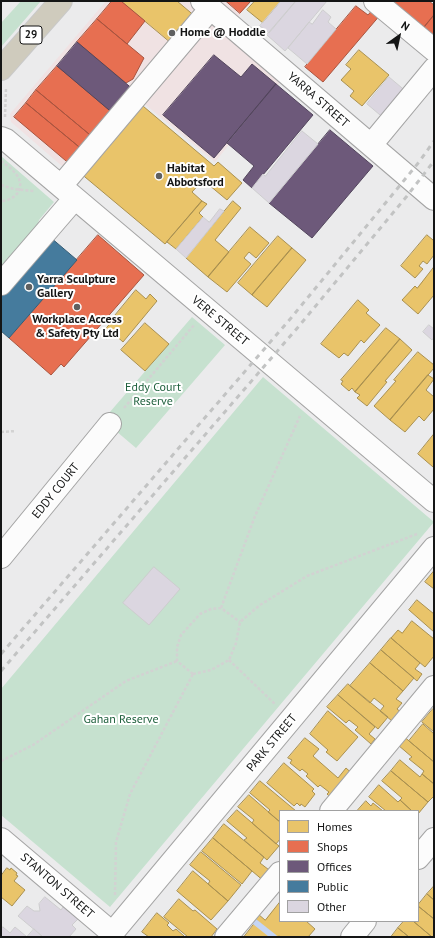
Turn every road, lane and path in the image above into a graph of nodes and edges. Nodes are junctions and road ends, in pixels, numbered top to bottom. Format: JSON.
{"nodes":[{"id":1,"x":61,"y":1,"type":"edge"},
{"id":2,"x":375,"y":1,"type":"edge"},
{"id":3,"x":207,"y":5,"type":"edge"},
{"id":4,"x":434,"y":50,"type":"edge"},
{"id":5,"x":3,"y":66,"type":"edge"},
{"id":6,"x":434,"y":69,"type":"edge"},
{"id":7,"x":4,"y":138,"type":"edge"},
{"id":8,"x":371,"y":146,"type":"junction"},
{"id":9,"x":1,"y":161,"type":"edge"},
{"id":10,"x":1,"y":185,"type":"edge"},
{"id":11,"x":38,"y":191,"type":"dead end"},
{"id":12,"x":68,"y":192,"type":"junction"},
{"id":13,"x":434,"y":199,"type":"edge"},
{"id":14,"x":1,"y":201,"type":"edge"},
{"id":15,"x":1,"y":284,"type":"edge"},
{"id":16,"x":206,"y":310,"type":"junction"},
{"id":17,"x":303,"y":412,"type":"dead end"},
{"id":18,"x":110,"y":424,"type":"joint"},
{"id":19,"x":16,"y":431,"type":"dead end"},
{"id":20,"x":1,"y":432,"type":"edge"},
{"id":21,"x":434,"y":501,"type":"edge"},
{"id":22,"x":418,"y":534,"type":"dead end"},
{"id":23,"x":434,"y":548,"type":"edge"},
{"id":24,"x":1,"y":557,"type":"edge"},
{"id":25,"x":221,"y":608,"type":"junction"},
{"id":26,"x":240,"y":622,"type":"junction"},
{"id":27,"x":229,"y":660,"type":"junction"},
{"id":28,"x":177,"y":661,"type":"junction"},
{"id":29,"x":193,"y":674,"type":"junction"},
{"id":30,"x":434,"y":687,"type":"edge"},
{"id":31,"x":288,"y":724,"type":"junction"},
{"id":32,"x":1,"y":761,"type":"edge"},
{"id":33,"x":332,"y":810,"type":"edge"},
{"id":34,"x":1,"y":838,"type":"edge"},
{"id":35,"x":434,"y":839,"type":"edge"},
{"id":36,"x":419,"y":857,"type":"edge"},
{"id":37,"x":279,"y":874,"type":"edge"},
{"id":38,"x":115,"y":902,"type":"dead end"},
{"id":39,"x":364,"y":922,"type":"edge"},
{"id":40,"x":110,"y":935,"type":"edge"},
{"id":41,"x":226,"y":937,"type":"edge"},
{"id":42,"x":352,"y":937,"type":"edge"}],
"edges":[{"from":1,"to":5,"type":"highway","number":"29"},
{"from":2,"to":4,"type":"street"},
{"from":3,"to":8,"type":"street","name":"YARRA STREET"},
{"from":3,"to":12,"type":"street"},
{"from":5,"to":7,"type":"path"},
{"from":6,"to":8,"type":"street"},
{"from":7,"to":12,"type":"street","name":"VERE STREET"},
{"from":8,"to":13,"type":"street","name":"YARRA STREET"},
{"from":9,"to":14,"type":"path","bridge":true},
{"from":10,"to":11,"type":"path"},
{"from":12,"to":15,"type":"street"},
{"from":12,"to":16,"type":"street","name":"VERE STREET"},
{"from":16,"to":18,"type":"path"},
{"from":16,"to":21,"type":"street","name":"VERE STREET"},
{"from":17,"to":25,"type":"path"},
{"from":18,"to":24,"type":"street","name":"EDDY COURT"},
{"from":19,"to":20,"type":"path"},
{"from":22,"to":26,"type":"path"},
{"from":23,"to":31,"type":"street","name":"PARK STREET"},
{"from":25,"to":26,"type":"path"},
{"from":25,"to":28,"type":"path"},
{"from":26,"to":27,"type":"path"},
{"from":27,"to":29,"type":"path"},
{"from":27,"to":31,"type":"path"},
{"from":28,"to":29,"type":"path"},
{"from":28,"to":32,"type":"path"},
{"from":29,"to":38,"type":"path"},
{"from":30,"to":33,"type":"street"},
{"from":31,"to":40,"type":"street","name":"PARK STREET"},
{"from":34,"to":40,"type":"street","name":"STANTON STREET"},
{"from":35,"to":36,"type":"street"},
{"from":37,"to":41,"type":"street"},
{"from":39,"to":42,"type":"street"}]}
